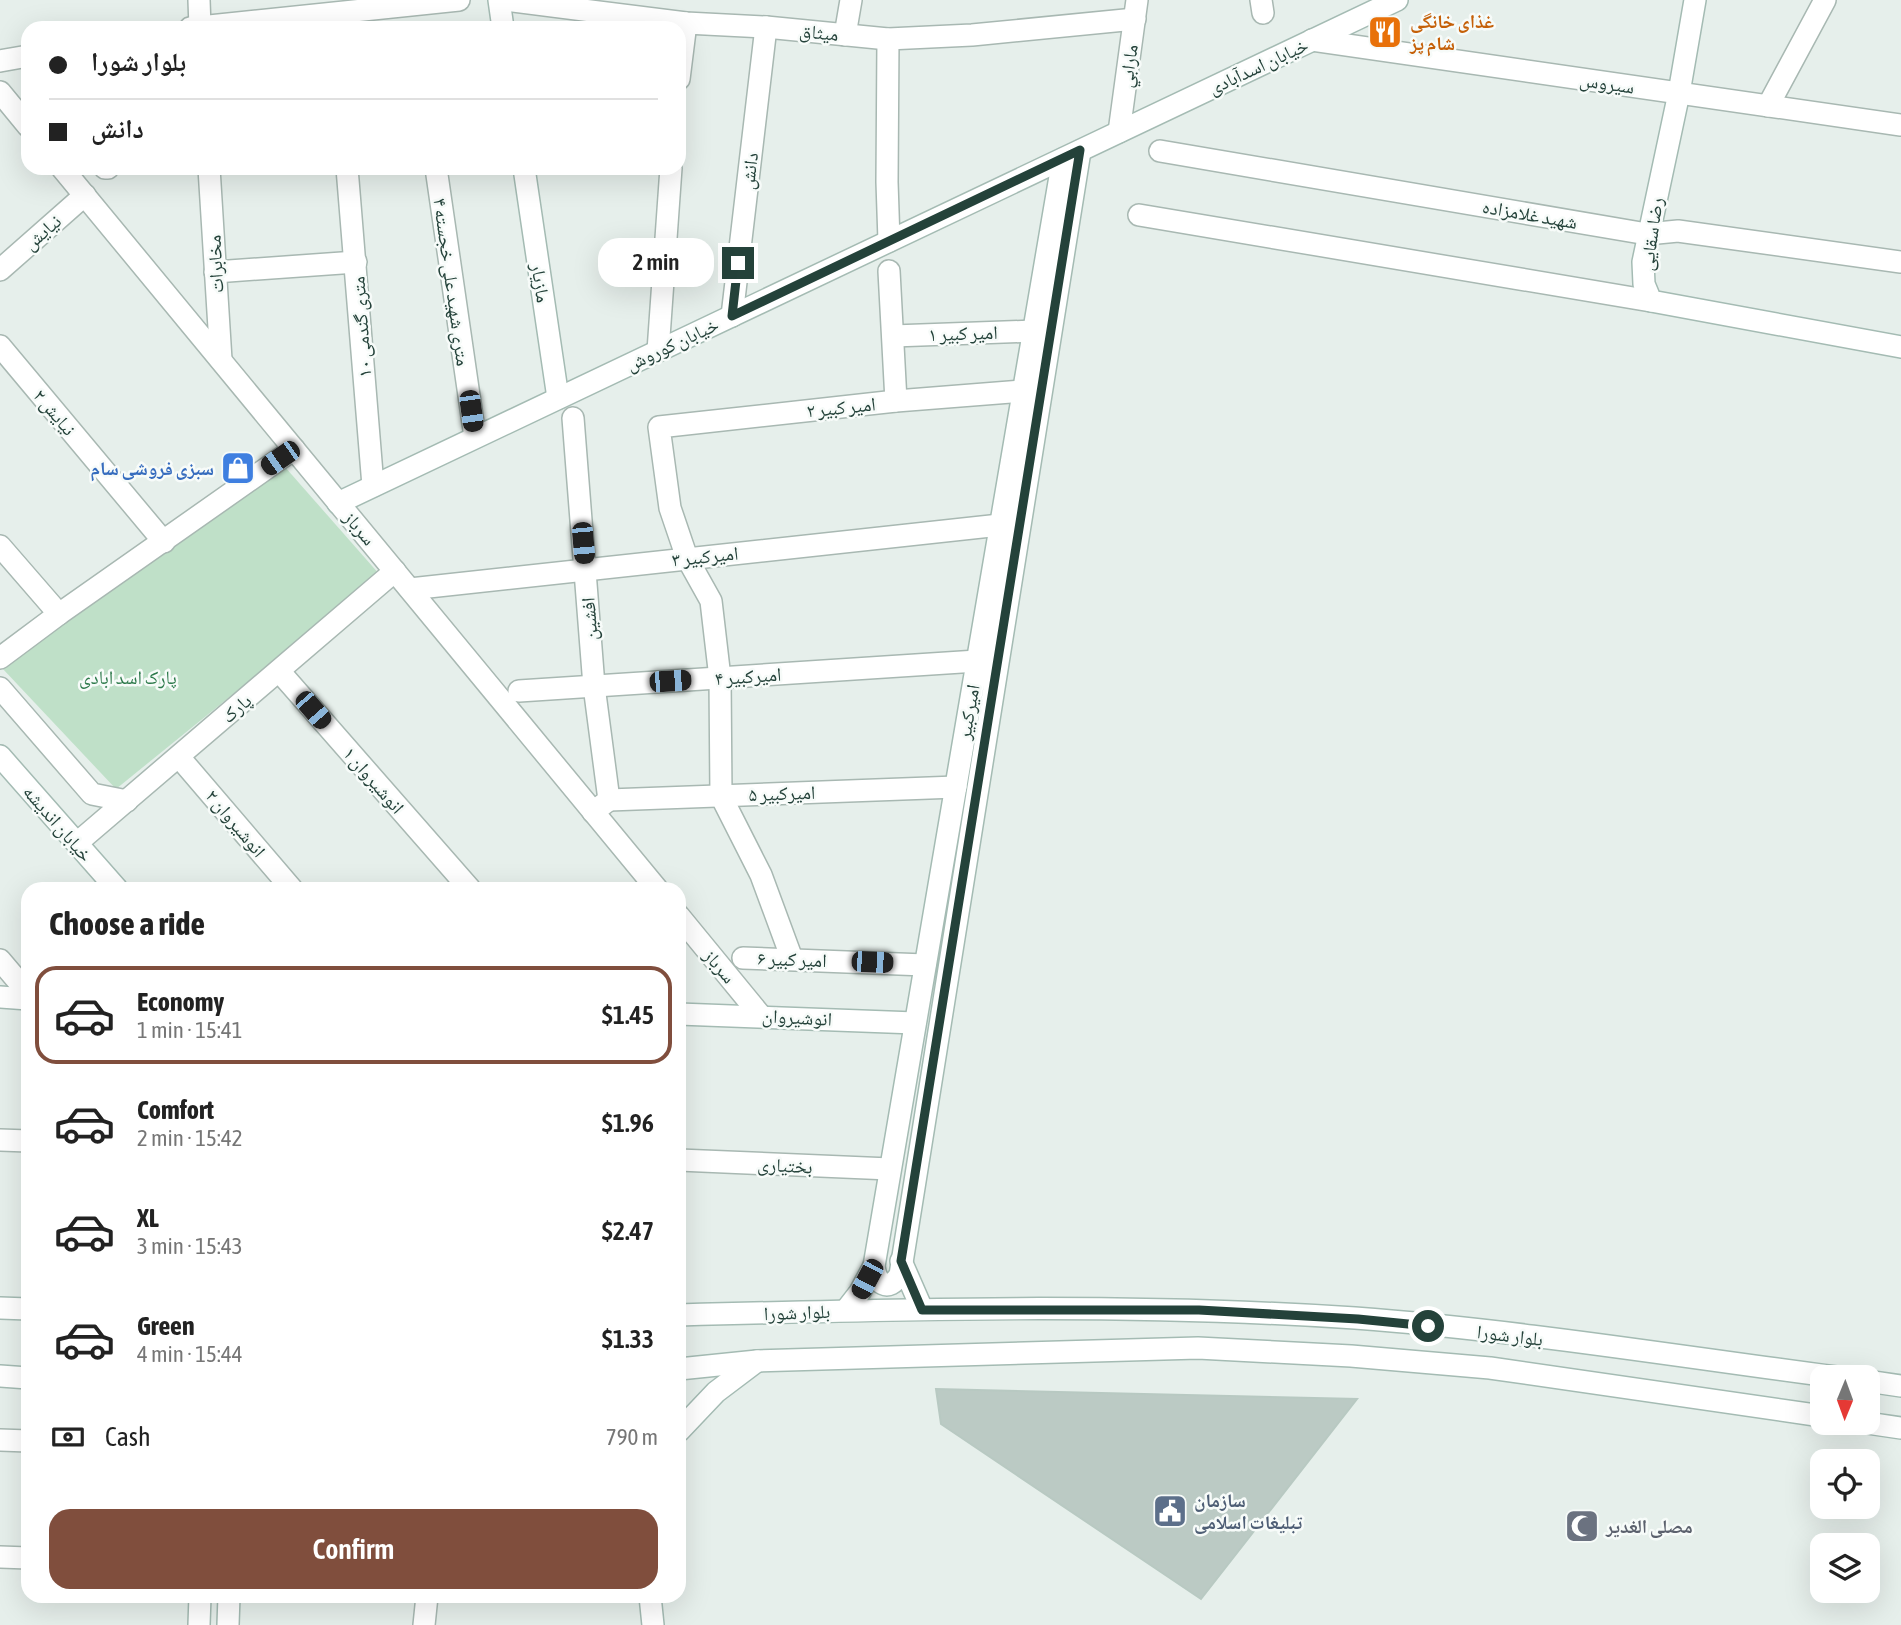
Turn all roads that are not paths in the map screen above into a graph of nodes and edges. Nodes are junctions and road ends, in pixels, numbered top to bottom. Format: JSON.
{"nodes":[{"id":1,"x":199,"y":0,"type":"edge"},
{"id":2,"x":459,"y":0,"type":"edge"},
{"id":3,"x":501,"y":0,"type":"edge"},
{"id":4,"x":850,"y":0,"type":"edge"},
{"id":5,"x":1695,"y":0,"type":"edge"},
{"id":6,"x":1825,"y":0,"type":"edge"},
{"id":7,"x":1386,"y":3,"type":"edge"},
{"id":8,"x":649,"y":9,"type":"edge"},
{"id":9,"x":1136,"y":10,"type":"edge"},
{"id":10,"x":333,"y":14,"type":"edge"},
{"id":11,"x":197,"y":21,"type":"edge"},
{"id":12,"x":260,"y":21,"type":"edge"},
{"id":13,"x":502,"y":21,"type":"edge"},
{"id":14,"x":681,"y":21,"type":"edge"},
{"id":15,"x":686,"y":23,"type":"edge"},
{"id":16,"x":766,"y":27,"type":"junction"},
{"id":17,"x":845,"y":35,"type":"junction"},
{"id":18,"x":888,"y":39,"type":"junction"},
{"id":19,"x":1312,"y":40,"type":"junction"},
{"id":20,"x":21,"y":58,"type":"edge"},
{"id":21,"x":0,"y":61,"type":"edge"},
{"id":22,"x":0,"y":92,"type":"edge"},
{"id":23,"x":1679,"y":93,"type":"junction"},
{"id":24,"x":1768,"y":106,"type":"junction"},
{"id":25,"x":21,"y":118,"type":"edge"},
{"id":26,"x":1901,"y":125,"type":"edge"},
{"id":27,"x":1119,"y":132,"type":"junction"},
{"id":28,"x":1160,"y":151,"type":"dead end"},
{"id":29,"x":1072,"y":155,"type":"junction"},
{"id":30,"x":68,"y":175,"type":"edge"},
{"id":31,"x":209,"y":175,"type":"edge"},
{"id":32,"x":348,"y":175,"type":"edge"},
{"id":33,"x":437,"y":175,"type":"edge"},
{"id":34,"x":525,"y":175,"type":"edge"},
{"id":35,"x":671,"y":175,"type":"edge"},
{"id":36,"x":85,"y":195,"type":"junction"},
{"id":37,"x":1139,"y":215,"type":"dead end"},
{"id":38,"x":1647,"y":234,"type":"junction"},
{"id":39,"x":890,"y":241,"type":"junction"},
{"id":40,"x":356,"y":262,"type":"junction"},
{"id":41,"x":1901,"y":262,"type":"edge"},
{"id":42,"x":0,"y":270,"type":"edge"},
{"id":43,"x":889,"y":271,"type":"dead end"},
{"id":44,"x":215,"y":272,"type":"junction"},
{"id":45,"x":1651,"y":300,"type":"junction"},
{"id":46,"x":732,"y":316,"type":"junction"},
{"id":47,"x":1034,"y":331,"type":"junction"},
{"id":48,"x":892,"y":336,"type":"junction"},
{"id":49,"x":0,"y":346,"type":"edge"},
{"id":50,"x":1901,"y":347,"type":"edge"},
{"id":51,"x":658,"y":351,"type":"junction"},
{"id":52,"x":221,"y":360,"type":"junction"},
{"id":53,"x":1023,"y":391,"type":"junction"},
{"id":54,"x":558,"y":398,"type":"junction"},
{"id":55,"x":896,"y":401,"type":"junction"},
{"id":56,"x":573,"y":418,"type":"dead end"},
{"id":57,"x":475,"y":438,"type":"junction"},
{"id":58,"x":294,"y":449,"type":"junction"},
{"id":59,"x":1018,"y":478,"type":"junction"},
{"id":60,"x":373,"y":486,"type":"junction"},
{"id":61,"x":338,"y":503,"type":"junction"},
{"id":62,"x":1000,"y":525,"type":"junction"},
{"id":63,"x":164,"y":542,"type":"junction"},
{"id":64,"x":0,"y":546,"type":"edge"},
{"id":65,"x":687,"y":558,"type":"junction"},
{"id":66,"x":585,"y":568,"type":"junction"},
{"id":67,"x":394,"y":571,"type":"junction"},
{"id":68,"x":410,"y":589,"type":"junction"},
{"id":69,"x":59,"y":614,"type":"junction"},
{"id":70,"x":0,"y":658,"type":"edge"},
{"id":71,"x":977,"y":661,"type":"junction"},
{"id":72,"x":279,"y":671,"type":"junction"},
{"id":73,"x":720,"y":678,"type":"junction"},
{"id":74,"x":594,"y":687,"type":"junction"},
{"id":75,"x":0,"y":688,"type":"edge"},
{"id":76,"x":519,"y":691,"type":"dead end"},
{"id":77,"x":0,"y":756,"type":"edge"},
{"id":78,"x":179,"y":757,"type":"junction"},
{"id":79,"x":956,"y":787,"type":"junction"},
{"id":80,"x":721,"y":796,"type":"junction"},
{"id":81,"x":127,"y":801,"type":"junction"},
{"id":82,"x":601,"y":806,"type":"junction"},
{"id":83,"x":76,"y":843,"type":"junction"},
{"id":84,"x":111,"y":882,"type":"edge"},
{"id":85,"x":286,"y":882,"type":"edge"},
{"id":86,"x":464,"y":882,"type":"edge"},
{"id":87,"x":652,"y":882,"type":"edge"},
{"id":88,"x":686,"y":925,"type":"edge"},
{"id":89,"x":743,"y":958,"type":"dead end"},
{"id":90,"x":792,"y":959,"type":"junction"},
{"id":91,"x":0,"y":960,"type":"edge"},
{"id":92,"x":925,"y":965,"type":"junction"},
{"id":93,"x":21,"y":985,"type":"edge"},
{"id":94,"x":0,"y":997,"type":"edge"},
{"id":95,"x":21,"y":998,"type":"edge"},
{"id":96,"x":686,"y":1014,"type":"edge"},
{"id":97,"x":761,"y":1016,"type":"junction"},
{"id":98,"x":915,"y":1023,"type":"junction"},
{"id":99,"x":0,"y":1140,"type":"edge"},
{"id":100,"x":21,"y":1141,"type":"edge"},
{"id":101,"x":686,"y":1160,"type":"edge"},
{"id":102,"x":890,"y":1170,"type":"junction"},
{"id":103,"x":901,"y":1261,"type":"junction"},
{"id":104,"x":874,"y":1266,"type":"junction"},
{"id":105,"x":0,"y":1308,"type":"edge"},
{"id":106,"x":21,"y":1309,"type":"edge"},
{"id":107,"x":846,"y":1310,"type":"junction"},
{"id":108,"x":922,"y":1310,"type":"junction"},
{"id":109,"x":686,"y":1315,"type":"edge"},
{"id":110,"x":757,"y":1361,"type":"junction"},
{"id":111,"x":686,"y":1369,"type":"edge"},
{"id":112,"x":1810,"y":1374,"type":"edge"},
{"id":113,"x":0,"y":1376,"type":"edge"},
{"id":114,"x":21,"y":1378,"type":"edge"},
{"id":115,"x":1880,"y":1383,"type":"edge"},
{"id":116,"x":1901,"y":1386,"type":"edge"},
{"id":117,"x":1810,"y":1414,"type":"edge"},
{"id":118,"x":686,"y":1424,"type":"edge"},
{"id":119,"x":1880,"y":1425,"type":"edge"},
{"id":120,"x":1901,"y":1428,"type":"edge"},
{"id":121,"x":0,"y":1440,"type":"edge"},
{"id":122,"x":21,"y":1441,"type":"edge"},
{"id":123,"x":0,"y":1557,"type":"edge"},
{"id":124,"x":21,"y":1558,"type":"edge"},
{"id":125,"x":200,"y":1603,"type":"edge"},
{"id":126,"x":229,"y":1603,"type":"edge"},
{"id":127,"x":426,"y":1603,"type":"edge"},
{"id":128,"x":650,"y":1603,"type":"edge"},
{"id":129,"x":199,"y":1625,"type":"edge"},
{"id":130,"x":228,"y":1625,"type":"edge"},
{"id":131,"x":424,"y":1625,"type":"edge"},
{"id":132,"x":653,"y":1625,"type":"edge"}],
"edges":[{"from":1,"to":11,"type":"street"},
{"from":2,"to":10,"type":"street"},
{"from":3,"to":8,"type":"street","name":"میثاق"},
{"from":3,"to":13,"type":"street"},
{"from":4,"to":17,"type":"street"},
{"from":5,"to":23,"type":"street","name":"رضا سقایی"},
{"from":6,"to":24,"type":"street"},
{"from":7,"to":19,"type":"street","name":"خیابان اسدآبادی"},
{"from":8,"to":14,"type":"street","name":"میثاق"},
{"from":9,"to":18,"type":"street","name":"میثاق"},
{"from":9,"to":27,"type":"street","name":"مارابي"},
{"from":10,"to":12,"type":"street"},
{"from":15,"to":16,"type":"street","name":"میثاق"},
{"from":16,"to":17,"type":"street","name":"میثاق"},
{"from":16,"to":46,"type":"street","name":"دانش"},
{"from":17,"to":18,"type":"street","name":"میثاق"},
{"from":18,"to":39,"type":"street"},
{"from":19,"to":23,"type":"street","name":"سیروس"},
{"from":19,"to":27,"type":"street","name":"خیابان اسدآبادی"},
{"from":20,"to":21,"type":"street"},
{"from":22,"to":25,"type":"street"},
{"from":23,"to":24,"type":"street","name":"سیروس"},
{"from":23,"to":38,"type":"street","name":"رضا سقایی"},
{"from":24,"to":26,"type":"street","name":"سیروس"},
{"from":27,"to":29,"type":"street","name":"خیابان کوروش"},
{"from":28,"to":38,"type":"street","name":"شهید غلامزاده"},
{"from":29,"to":39,"type":"street","name":"خیابان کوروش"},
{"from":29,"to":47,"type":"street","name":"امیرکبیر"},
{"from":29,"to":59,"type":"street","name":"امیرکبیر"},
{"from":30,"to":36,"type":"street","name":"سرباز"},
{"from":31,"to":44,"type":"street","name":"مخابرات"},
{"from":32,"to":40,"type":"street","name":"۱۰ متری گندمی"},
{"from":33,"to":57,"type":"street","name":"۴ متری شهید علی خجسته"},
{"from":34,"to":54,"type":"street","name":"مازیار"},
{"from":35,"to":51,"type":"street"},
{"from":36,"to":42,"type":"street","name":"نیایش"},
{"from":36,"to":52,"type":"street","name":"سرباز"},
{"from":37,"to":45,"type":"street"},
{"from":38,"to":41,"type":"street","name":"شهید غلامزاده"},
{"from":38,"to":45,"type":"street","name":"رضا سقایی"},
{"from":39,"to":46,"type":"street","name":"خیابان کوروش"},
{"from":40,"to":44,"type":"street"},
{"from":40,"to":60,"type":"street","name":"۱۰ متری گندمی"},
{"from":43,"to":48,"type":"street"},
{"from":44,"to":52,"type":"street","name":"مخابرات"},
{"from":45,"to":50,"type":"street","name":"رضا سقایی"},
{"from":46,"to":51,"type":"street","name":"خیابان کوروش"},
{"from":47,"to":48,"type":"street","name":"امیر کبیر ۱"},
{"from":47,"to":53,"type":"street","name":"امیرکبیر"},
{"from":48,"to":55,"type":"street"},
{"from":49,"to":63,"type":"street","name":"نیایش ۲"},
{"from":51,"to":54,"type":"street","name":"خیابان کوروش"},
{"from":52,"to":58,"type":"street","name":"سرباز"},
{"from":53,"to":55,"type":"street","name":"امیر کبیر ۲"},
{"from":53,"to":59,"type":"street","name":"امیرکبیر"},
{"from":54,"to":57,"type":"street","name":"خیابان کوروش"},
{"from":55,"to":65,"type":"street","name":"امیر کبیر ۲"},
{"from":56,"to":66,"type":"street","name":"افشین"},
{"from":57,"to":60,"type":"street","name":"خیابان کوروش"},
{"from":58,"to":61,"type":"street","name":"سرباز"},
{"from":58,"to":63,"type":"street"},
{"from":59,"to":62,"type":"street","name":"امیرکبیر"},
{"from":59,"to":103,"type":"street","name":"امیرکبیر"},
{"from":60,"to":61,"type":"street","name":"خیابان کوروش"},
{"from":61,"to":67,"type":"street","name":"سرباز"},
{"from":62,"to":65,"type":"street","name":"امیرکبیر ۳"},
{"from":62,"to":71,"type":"street","name":"امیرکبیر"},
{"from":63,"to":69,"type":"street"},
{"from":64,"to":69,"type":"street"},
{"from":65,"to":66,"type":"street","name":"امیرکبیر ۳"},
{"from":65,"to":73,"type":"street"},
{"from":66,"to":68,"type":"street","name":"امیرکبیر ۳"},
{"from":66,"to":74,"type":"street","name":"افشین"},
{"from":67,"to":68,"type":"street","name":"سرباز"},
{"from":67,"to":72,"type":"street","name":"پارک"},
{"from":68,"to":82,"type":"street","name":"سرباز"},
{"from":69,"to":70,"type":"street"},
{"from":71,"to":73,"type":"street","name":"امیرکبیر ۴"},
{"from":71,"to":79,"type":"street","name":"امیرکبیر"},
{"from":72,"to":78,"type":"street","name":"پارک"},
{"from":72,"to":86,"type":"street","name":"انوشیروان ۱"},
{"from":73,"to":74,"type":"street","name":"امیرکبیر ۴"},
{"from":73,"to":80,"type":"street"},
{"from":74,"to":76,"type":"street","name":"امیرکبیر ۴"},
{"from":74,"to":82,"type":"street","name":"افشین"},
{"from":75,"to":81,"type":"street"},
{"from":77,"to":83,"type":"street","name":"خیابان اندیشه"},
{"from":78,"to":81,"type":"street","name":"پارک"},
{"from":78,"to":85,"type":"street","name":"انوشیروان ۲"},
{"from":79,"to":80,"type":"street","name":"امیرکبیر ۵"},
{"from":79,"to":92,"type":"street","name":"امیرکبیر"},
{"from":80,"to":82,"type":"street","name":"امیرکبیر ۵"},
{"from":80,"to":90,"type":"street"},
{"from":81,"to":83,"type":"street","name":"پارک"},
{"from":82,"to":87,"type":"street","name":"سرباز"},
{"from":83,"to":84,"type":"street","name":"خیابان اندیشه"},
{"from":88,"to":97,"type":"street","name":"سرباز"},
{"from":89,"to":90,"type":"street","name":"امیر کبیر ۶"},
{"from":90,"to":92,"type":"street","name":"امیر کبیر ۶"},
{"from":91,"to":93,"type":"street"},
{"from":92,"to":98,"type":"street","name":"امیرکبیر"},
{"from":94,"to":95,"type":"street"},
{"from":96,"to":97,"type":"street","name":"انوشیروان"},
{"from":97,"to":98,"type":"street","name":"انوشیروان"},
{"from":98,"to":102,"type":"street","name":"امیرکبیر"},
{"from":99,"to":100,"type":"street"},
{"from":101,"to":102,"type":"street","name":"بختیاری"},
{"from":102,"to":104,"type":"street","name":"امیرکبیر"},
{"from":103,"to":104,"type":"street"},
{"from":103,"to":108,"type":"street"},
{"from":104,"to":107,"type":"street"},
{"from":105,"to":106,"type":"street"},
{"from":107,"to":108,"type":"street","name":"بلوار شورا"},
{"from":107,"to":109,"type":"street","name":"بلوار شورا"},
{"from":108,"to":112,"type":"street","name":"بلوار شورا"},
{"from":110,"to":111,"type":"street","name":"بلوار شورا"},
{"from":110,"to":117,"type":"street","name":"بلوار شورا"},
{"from":110,"to":118,"type":"street"},
{"from":113,"to":114,"type":"street"},
{"from":115,"to":116,"type":"street"},
{"from":119,"to":120,"type":"street"},
{"from":121,"to":122,"type":"street"},
{"from":123,"to":124,"type":"street"},
{"from":125,"to":129,"type":"street"},
{"from":126,"to":130,"type":"street"},
{"from":127,"to":131,"type":"street"},
{"from":128,"to":132,"type":"street"}]}
